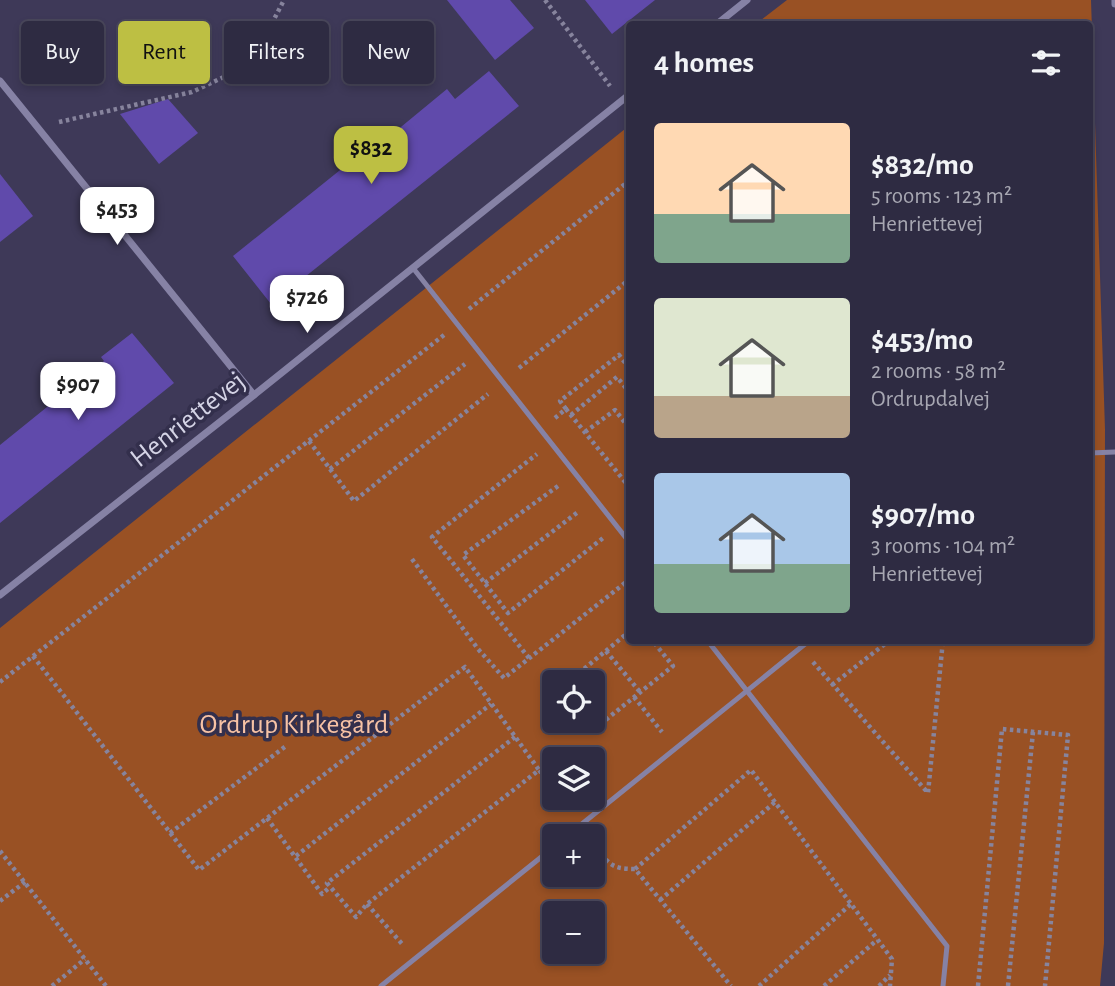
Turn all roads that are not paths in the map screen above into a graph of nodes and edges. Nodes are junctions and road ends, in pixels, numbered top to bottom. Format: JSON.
{"nodes":[{"id":1,"x":747,"y":0,"type":"edge"},
{"id":2,"x":721,"y":21,"type":"edge"},
{"id":3,"x":0,"y":81,"type":"edge"},
{"id":4,"x":626,"y":97,"type":"edge"},
{"id":5,"x":413,"y":268,"type":"junction"},
{"id":6,"x":254,"y":395,"type":"junction"},
{"id":7,"x":1093,"y":453,"type":"edge"},
{"id":8,"x":1115,"y":453,"type":"edge"},
{"id":9,"x":626,"y":537,"type":"edge"},
{"id":10,"x":0,"y":595,"type":"edge"},
{"id":11,"x":710,"y":644,"type":"edge"},
{"id":12,"x":806,"y":644,"type":"edge"},
{"id":13,"x":747,"y":692,"type":"junction"},
{"id":14,"x":582,"y":824,"type":"edge"},
{"id":15,"x":542,"y":856,"type":"edge"},
{"id":16,"x":381,"y":986,"type":"edge"},
{"id":17,"x":943,"y":986,"type":"edge"}],
"edges":[{"from":1,"to":2,"type":"street"},
{"from":3,"to":6,"type":"street"},
{"from":4,"to":5,"type":"street","name":"Henriettevej"},
{"from":5,"to":6,"type":"street","name":"Henriettevej"},
{"from":5,"to":9,"type":"lane"},
{"from":6,"to":10,"type":"street","name":"Henriettevej"},
{"from":7,"to":8,"type":"lane"},
{"from":11,"to":13,"type":"lane"},
{"from":12,"to":13,"type":"lane"},
{"from":13,"to":14,"type":"lane"},
{"from":13,"to":17,"type":"lane"},
{"from":15,"to":16,"type":"lane"}]}
